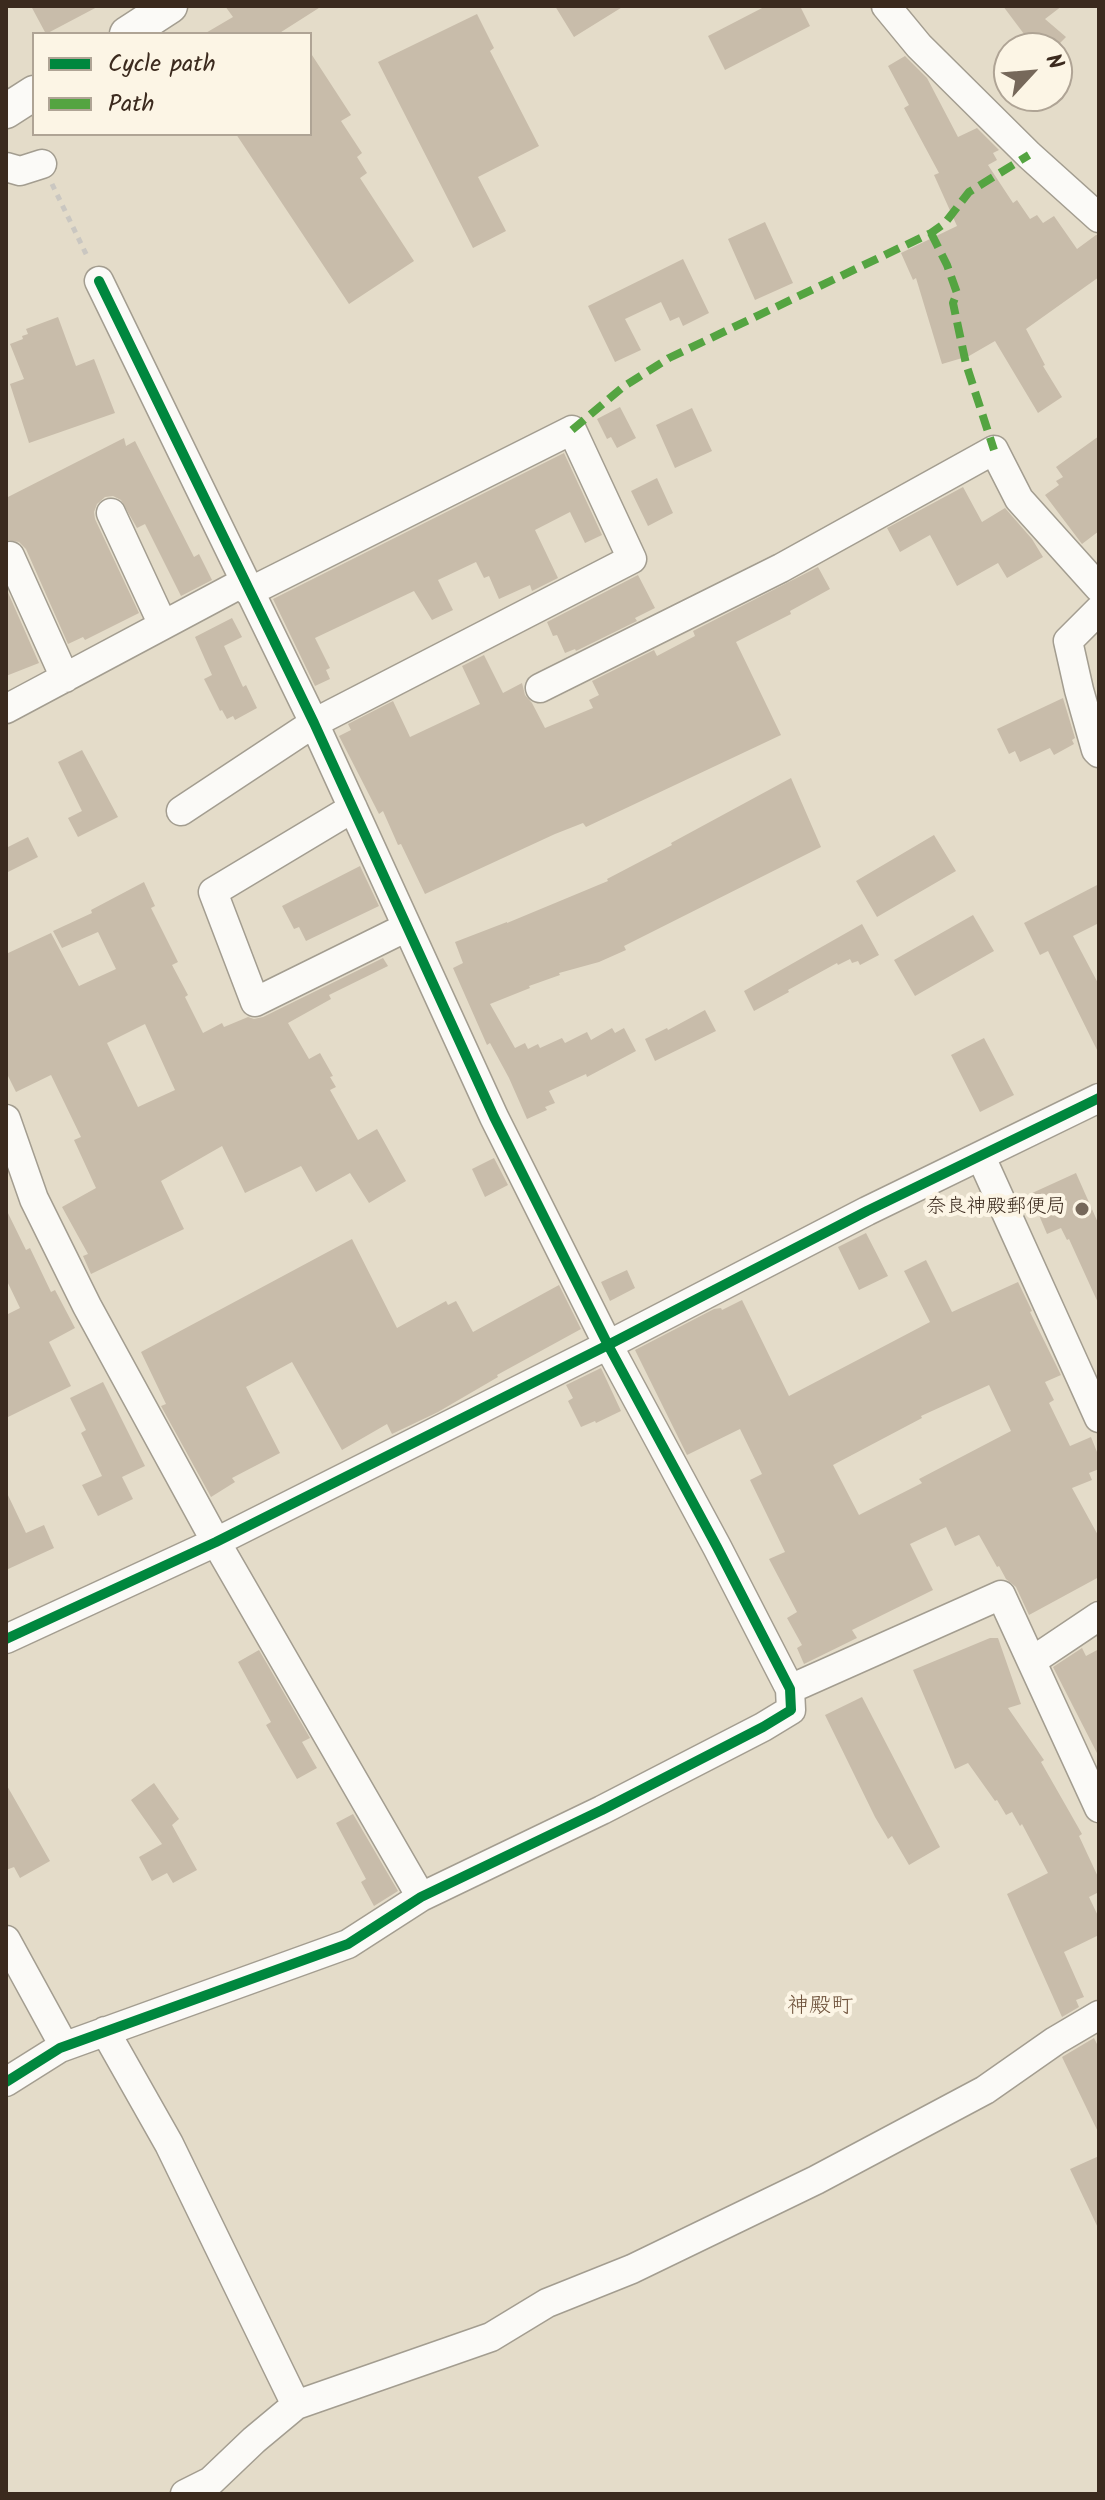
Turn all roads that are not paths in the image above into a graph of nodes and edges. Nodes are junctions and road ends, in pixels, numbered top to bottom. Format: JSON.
{"nodes":[{"id":1,"x":170,"y":6,"type":"edge"},
{"id":2,"x":886,"y":6,"type":"edge"},
{"id":3,"x":130,"y":32,"type":"edge"},
{"id":4,"x":32,"y":94,"type":"edge"},
{"id":5,"x":6,"y":111,"type":"edge"},
{"id":6,"x":42,"y":164,"type":"road end"},
{"id":7,"x":6,"y":167,"type":"edge"},
{"id":8,"x":1099,"y":218,"type":"edge"},
{"id":9,"x":99,"y":281,"type":"road end"},
{"id":10,"x":111,"y":513,"type":"dead end"},
{"id":11,"x":10,"y":556,"type":"dead end"},
{"id":12,"x":246,"y":587,"type":"junction"},
{"id":13,"x":1099,"y":588,"type":"edge"},
{"id":14,"x":1099,"y":610,"type":"edge"},
{"id":15,"x":163,"y":625,"type":"junction"},
{"id":16,"x":65,"y":678,"type":"junction"},
{"id":17,"x":540,"y":688,"type":"dead end"},
{"id":18,"x":6,"y":709,"type":"edge"},
{"id":19,"x":314,"y":723,"type":"junction"},
{"id":20,"x":1099,"y":753,"type":"edge"},
{"id":21,"x":353,"y":808,"type":"junction"},
{"id":22,"x":181,"y":811,"type":"dead end"},
{"id":23,"x":407,"y":927,"type":"junction"},
{"id":24,"x":1099,"y":1098,"type":"edge"},
{"id":25,"x":6,"y":1119,"type":"edge"},
{"id":26,"x":981,"y":1157,"type":"junction"},
{"id":27,"x":608,"y":1345,"type":"junction"},
{"id":28,"x":1099,"y":1418,"type":"edge"},
{"id":29,"x":216,"y":1542,"type":"junction"},
{"id":30,"x":1099,"y":1616,"type":"edge"},
{"id":31,"x":6,"y":1639,"type":"edge"},
{"id":32,"x":1032,"y":1661,"type":"junction"},
{"id":33,"x":790,"y":1689,"type":"junction"},
{"id":34,"x":1099,"y":1808,"type":"edge"},
{"id":35,"x":421,"y":1897,"type":"junction"},
{"id":36,"x":6,"y":1940,"type":"edge"},
{"id":37,"x":1099,"y":2015,"type":"edge"},
{"id":38,"x":105,"y":2031,"type":"junction"},
{"id":39,"x":64,"y":2046,"type":"junction"},
{"id":40,"x":6,"y":2082,"type":"edge"},
{"id":41,"x":296,"y":2405,"type":"junction"},
{"id":42,"x":215,"y":2487,"type":"edge"},
{"id":43,"x":185,"y":2494,"type":"edge"}],
"edges":[{"from":1,"to":3,"type":"main road"},
{"from":2,"to":8,"type":"street"},
{"from":4,"to":5,"type":"main road"},
{"from":6,"to":7,"type":"street"},
{"from":9,"to":12,"type":"street"},
{"from":10,"to":15,"type":"street"},
{"from":11,"to":16,"type":"street"},
{"from":12,"to":15,"type":"street"},
{"from":12,"to":19,"type":"street"},
{"from":12,"to":19,"type":"street"},
{"from":13,"to":17,"type":"street"},
{"from":14,"to":20,"type":"street"},
{"from":15,"to":16,"type":"street"},
{"from":16,"to":18,"type":"street"},
{"from":19,"to":21,"type":"street"},
{"from":19,"to":22,"type":"street"},
{"from":21,"to":23,"type":"street"},
{"from":21,"to":23,"type":"street"},
{"from":23,"to":27,"type":"street"},
{"from":24,"to":26,"type":"street"},
{"from":25,"to":29,"type":"street"},
{"from":26,"to":27,"type":"street"},
{"from":26,"to":28,"type":"street"},
{"from":27,"to":29,"type":"street"},
{"from":27,"to":33,"type":"street"},
{"from":29,"to":31,"type":"street"},
{"from":29,"to":35,"type":"street"},
{"from":30,"to":32,"type":"street"},
{"from":32,"to":33,"type":"street"},
{"from":32,"to":34,"type":"street"},
{"from":33,"to":35,"type":"street"},
{"from":35,"to":38,"type":"street"},
{"from":36,"to":39,"type":"street"},
{"from":37,"to":41,"type":"street"},
{"from":38,"to":39,"type":"street"},
{"from":38,"to":41,"type":"street"},
{"from":39,"to":40,"type":"street"},
{"from":41,"to":42,"type":"street"},
{"from":42,"to":43,"type":"street"}]}
